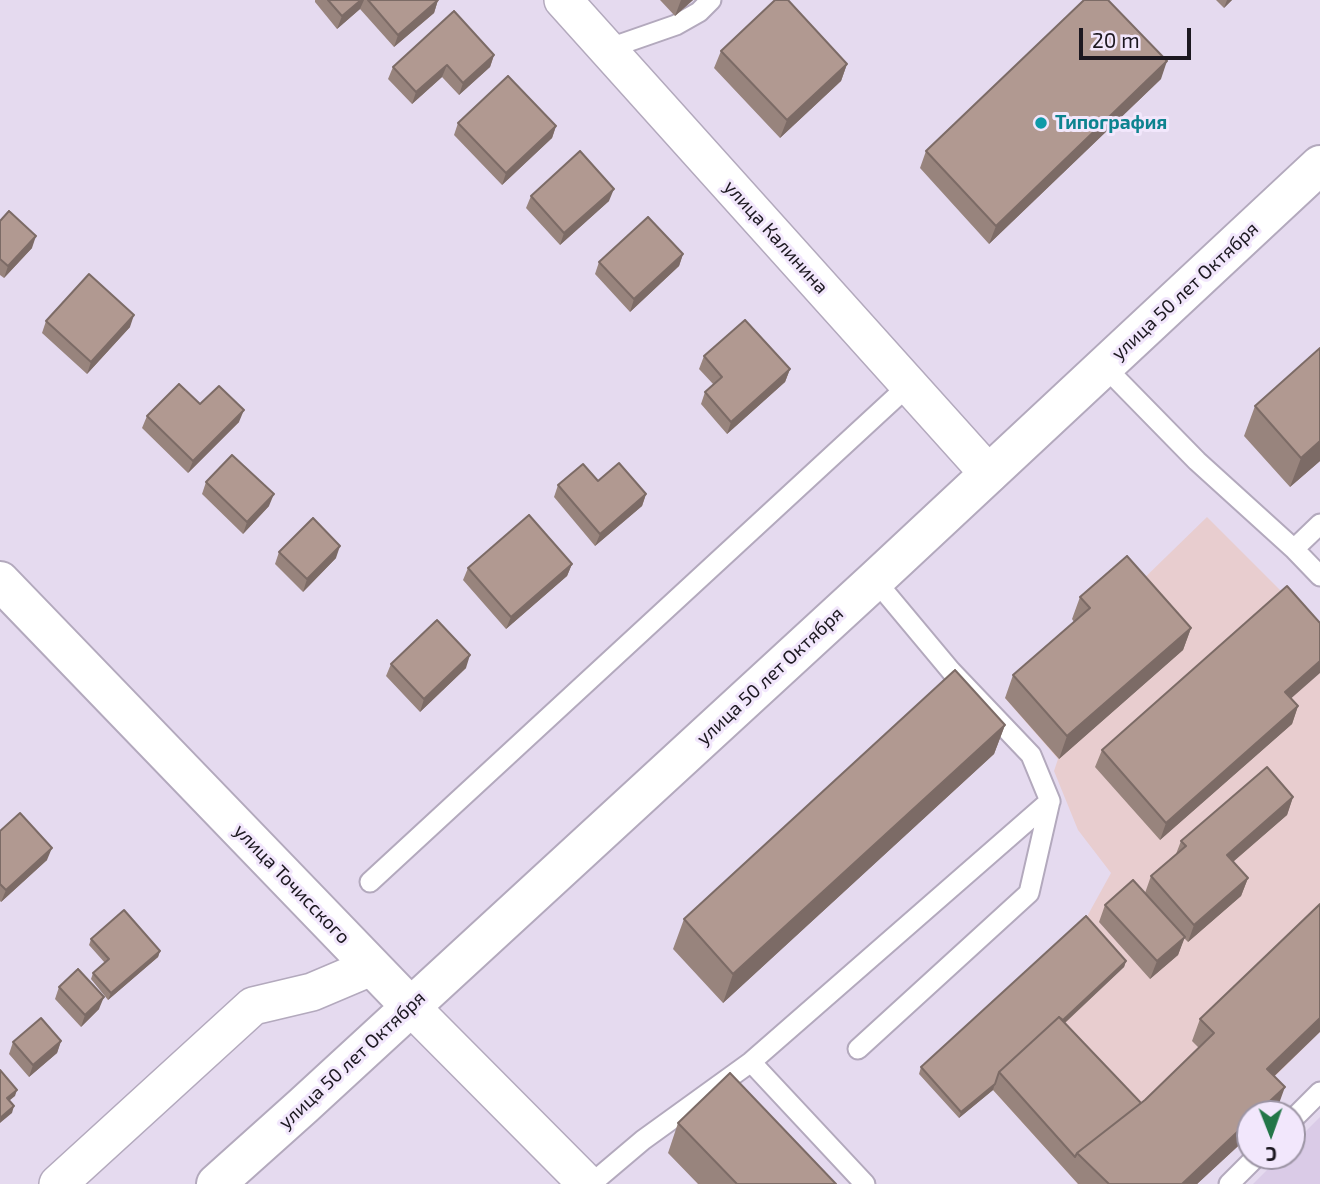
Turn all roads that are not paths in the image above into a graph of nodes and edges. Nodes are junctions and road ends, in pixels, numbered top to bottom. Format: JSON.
{"nodes":[{"id":1,"x":563,"y":0,"type":"edge"},
{"id":2,"x":712,"y":0,"type":"edge"},
{"id":3,"x":607,"y":49,"type":"junction"},
{"id":4,"x":1320,"y":165,"type":"edge"},
{"id":5,"x":1104,"y":366,"type":"junction"},
{"id":6,"x":909,"y":385,"type":"junction"},
{"id":7,"x":989,"y":474,"type":"junction"},
{"id":8,"x":1320,"y":524,"type":"edge"},
{"id":9,"x":1294,"y":549,"type":"junction"},
{"id":10,"x":1320,"y":576,"type":"edge"},
{"id":11,"x":875,"y":580,"type":"junction"},
{"id":12,"x":0,"y":581,"type":"edge"},
{"id":13,"x":1050,"y":801,"type":"junction"},
{"id":14,"x":370,"y":882,"type":"dead end"},
{"id":15,"x":371,"y":967,"type":"junction"},
{"id":16,"x":410,"y":1006,"type":"junction"},
{"id":17,"x":858,"y":1049,"type":"dead end"},
{"id":18,"x":751,"y":1062,"type":"junction"},
{"id":19,"x":1320,"y":1092,"type":"edge"},
{"id":20,"x":1306,"y":1106,"type":"edge"},
{"id":21,"x":1243,"y":1170,"type":"edge"},
{"id":22,"x":58,"y":1184,"type":"edge"},
{"id":23,"x":216,"y":1184,"type":"edge"},
{"id":24,"x":589,"y":1184,"type":"edge"},
{"id":25,"x":865,"y":1184,"type":"edge"},
{"id":26,"x":1229,"y":1184,"type":"edge"}],
"edges":[{"from":1,"to":3,"type":"street","name":"улица Калинина"},
{"from":2,"to":3,"type":"lane"},
{"from":3,"to":6,"type":"street","name":"улица Калинина"},
{"from":4,"to":5,"type":"main road","name":"улица 50 лет Октября"},
{"from":5,"to":7,"type":"main road","name":"улица 50 лет Октября"},
{"from":5,"to":9,"type":"lane"},
{"from":6,"to":7,"type":"street","name":"улица Калинина"},
{"from":6,"to":14,"type":"lane"},
{"from":7,"to":11,"type":"main road","name":"улица 50 лет Октября"},
{"from":8,"to":9,"type":"lane"},
{"from":9,"to":10,"type":"lane"},
{"from":11,"to":13,"type":"lane"},
{"from":11,"to":16,"type":"main road","name":"улица 50 лет Октября"},
{"from":12,"to":15,"type":"main road","name":"улица Точисского"},
{"from":13,"to":17,"type":"lane"},
{"from":13,"to":18,"type":"lane"},
{"from":15,"to":16,"type":"main road","name":"улица Точисского"},
{"from":15,"to":22,"type":"street"},
{"from":16,"to":23,"type":"main road","name":"улица 50 лет Октября"},
{"from":16,"to":24,"type":"street","name":"улица Точисского"},
{"from":18,"to":24,"type":"lane"},
{"from":18,"to":25,"type":"lane"},
{"from":19,"to":20,"type":"lane"},
{"from":21,"to":26,"type":"lane"}]}
